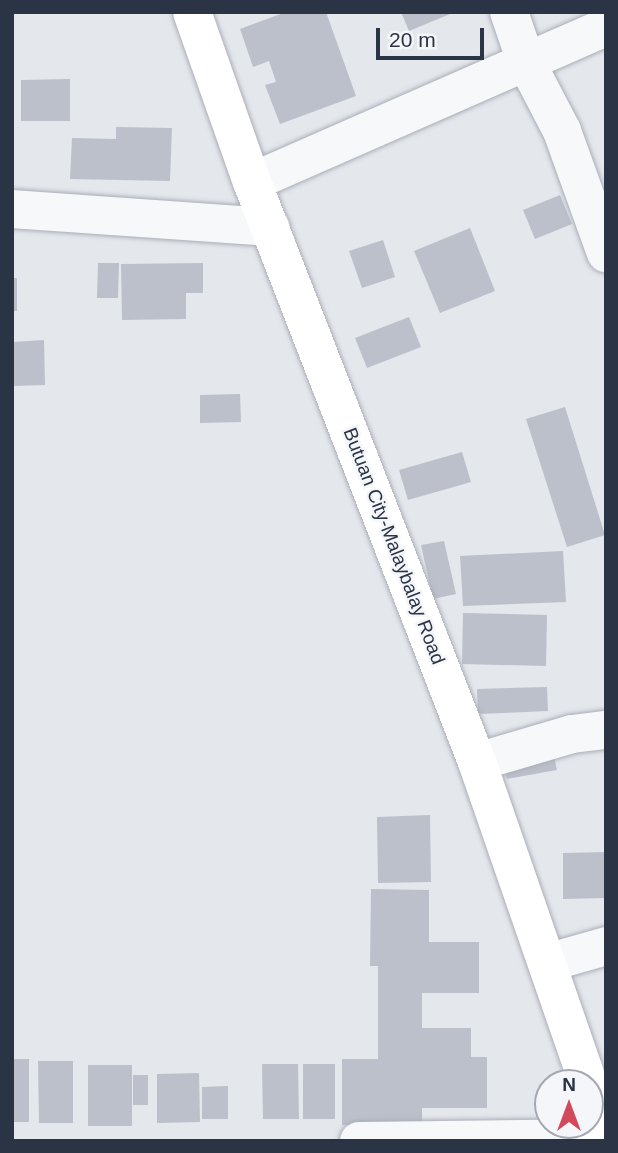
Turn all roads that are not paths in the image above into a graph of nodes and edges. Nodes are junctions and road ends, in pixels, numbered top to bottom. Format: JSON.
{"nodes":[{"id":1,"x":191,"y":12,"type":"edge"},
{"id":2,"x":509,"y":12,"type":"edge"},
{"id":3,"x":606,"y":27,"type":"edge"},
{"id":4,"x":526,"y":62,"type":"junction"},
{"id":5,"x":252,"y":182,"type":"junction"},
{"id":6,"x":12,"y":209,"type":"edge"},
{"id":7,"x":270,"y":227,"type":"junction"},
{"id":8,"x":606,"y":253,"type":"edge"},
{"id":9,"x":606,"y":730,"type":"edge"},
{"id":10,"x":477,"y":762,"type":"junction"},
{"id":11,"x":606,"y":946,"type":"edge"},
{"id":12,"x":550,"y":962,"type":"junction"},
{"id":13,"x":584,"y":1069,"type":"edge"},
{"id":14,"x":601,"y":1139,"type":"edge"},
{"id":15,"x":359,"y":1141,"type":"edge"}],
"edges":[{"from":1,"to":5,"type":"main road","name":"Butuan City-Malaybalay Road"},
{"from":2,"to":4,"type":"street"},
{"from":3,"to":4,"type":"street"},
{"from":4,"to":5,"type":"street"},
{"from":4,"to":8,"type":"street"},
{"from":5,"to":7,"type":"main road","name":"Butuan City-Malaybalay Road"},
{"from":6,"to":7,"type":"street"},
{"from":7,"to":10,"type":"main road","name":"Butuan City-Malaybalay Road"},
{"from":9,"to":10,"type":"street"},
{"from":10,"to":12,"type":"main road","name":"Butuan City-Malaybalay Road"},
{"from":11,"to":12,"type":"street"},
{"from":12,"to":13,"type":"main road","name":"Butuan City-Malaybalay Road"},
{"from":14,"to":15,"type":"street"}]}
